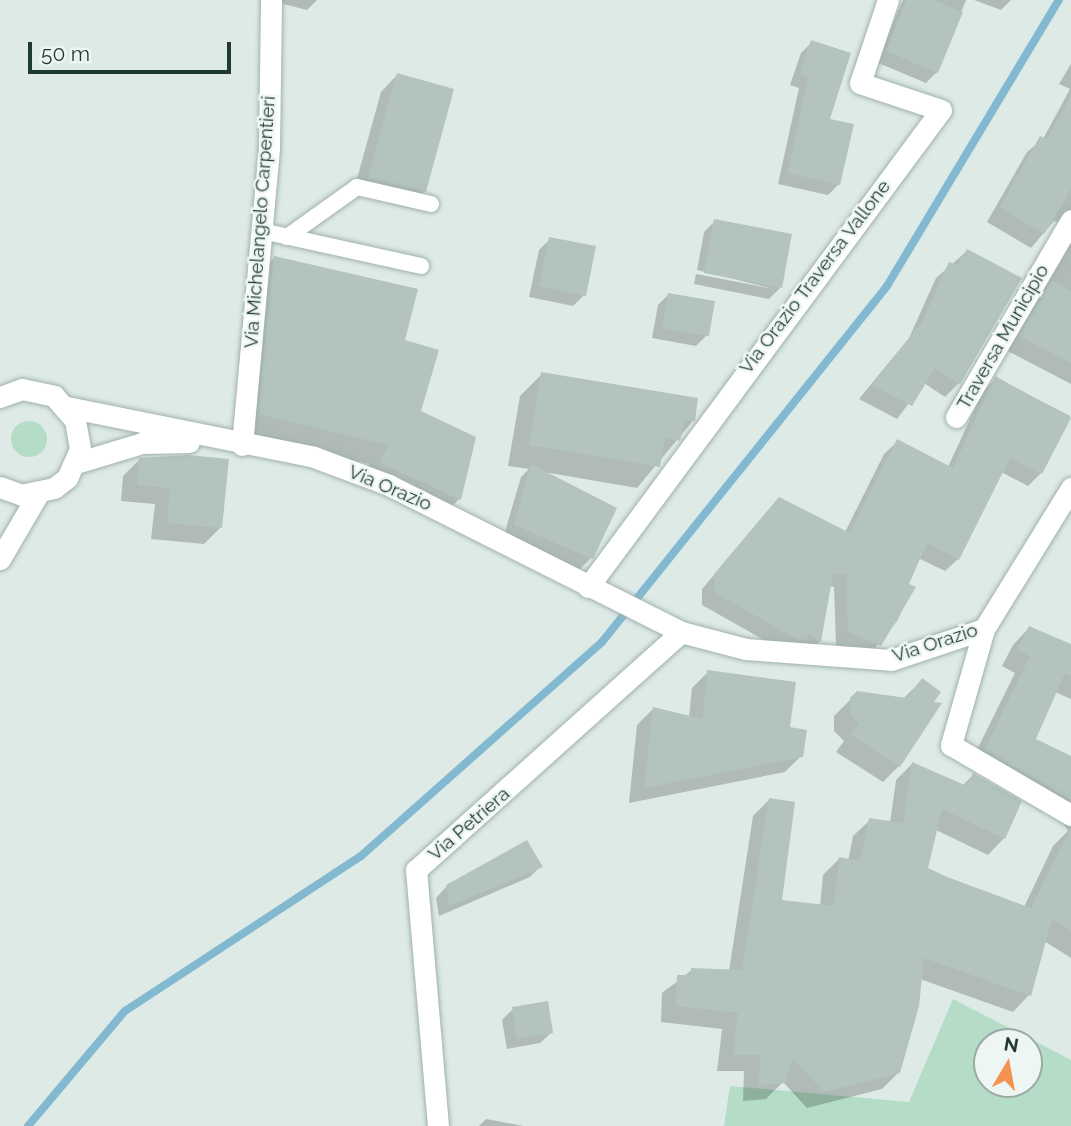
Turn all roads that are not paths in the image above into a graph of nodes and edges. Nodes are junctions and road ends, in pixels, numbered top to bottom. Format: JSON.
{"nodes":[{"id":1,"x":271,"y":0,"type":"edge"},
{"id":2,"x":888,"y":0,"type":"edge"},
{"id":3,"x":431,"y":204,"type":"dead end"},
{"id":4,"x":1071,"y":220,"type":"edge"},
{"id":5,"x":261,"y":231,"type":"junction"},
{"id":6,"x":287,"y":237,"type":"junction"},
{"id":7,"x":421,"y":267,"type":"dead end"},
{"id":8,"x":2,"y":395,"type":"edge"},
{"id":9,"x":67,"y":407,"type":"junction"},
{"id":10,"x":956,"y":417,"type":"dead end"},
{"id":11,"x":233,"y":443,"type":"junction"},
{"id":12,"x":76,"y":463,"type":"junction"},
{"id":13,"x":0,"y":487,"type":"edge"},
{"id":14,"x":1071,"y":488,"type":"edge"},
{"id":15,"x":38,"y":494,"type":"junction"},
{"id":16,"x":0,"y":559,"type":"edge"},
{"id":17,"x":588,"y":587,"type":"junction"},
{"id":18,"x":984,"y":629,"type":"junction"},
{"id":19,"x":681,"y":632,"type":"junction"},
{"id":20,"x":1071,"y":815,"type":"edge"},
{"id":21,"x":439,"y":1126,"type":"edge"}],
"edges":[{"from":1,"to":5,"type":"street","name":"Via Michelangelo Carpentieri"},
{"from":2,"to":17,"type":"street","name":"Via Orazio Traversa Vallone"},
{"from":3,"to":6,"type":"lane"},
{"from":4,"to":10,"type":"street","name":"Traversa Municipio"},
{"from":5,"to":6,"type":"lane"},
{"from":5,"to":11,"type":"street","name":"Via Michelangelo Carpentieri"},
{"from":6,"to":7,"type":"lane"},
{"from":8,"to":9,"type":"street"},
{"from":9,"to":11,"type":"street"},
{"from":9,"to":12,"type":"street"},
{"from":11,"to":12,"type":"street"},
{"from":11,"to":17,"type":"street","name":"Via Orazio"},
{"from":12,"to":15,"type":"street"},
{"from":13,"to":15,"type":"street"},
{"from":14,"to":18,"type":"street","name":"Via Orazio"},
{"from":15,"to":16,"type":"street"},
{"from":17,"to":19,"type":"street","name":"Via Orazio"},
{"from":18,"to":19,"type":"street","name":"Via Orazio"},
{"from":18,"to":20,"type":"street"},
{"from":19,"to":21,"type":"street","name":"Via Petriera"}]}
